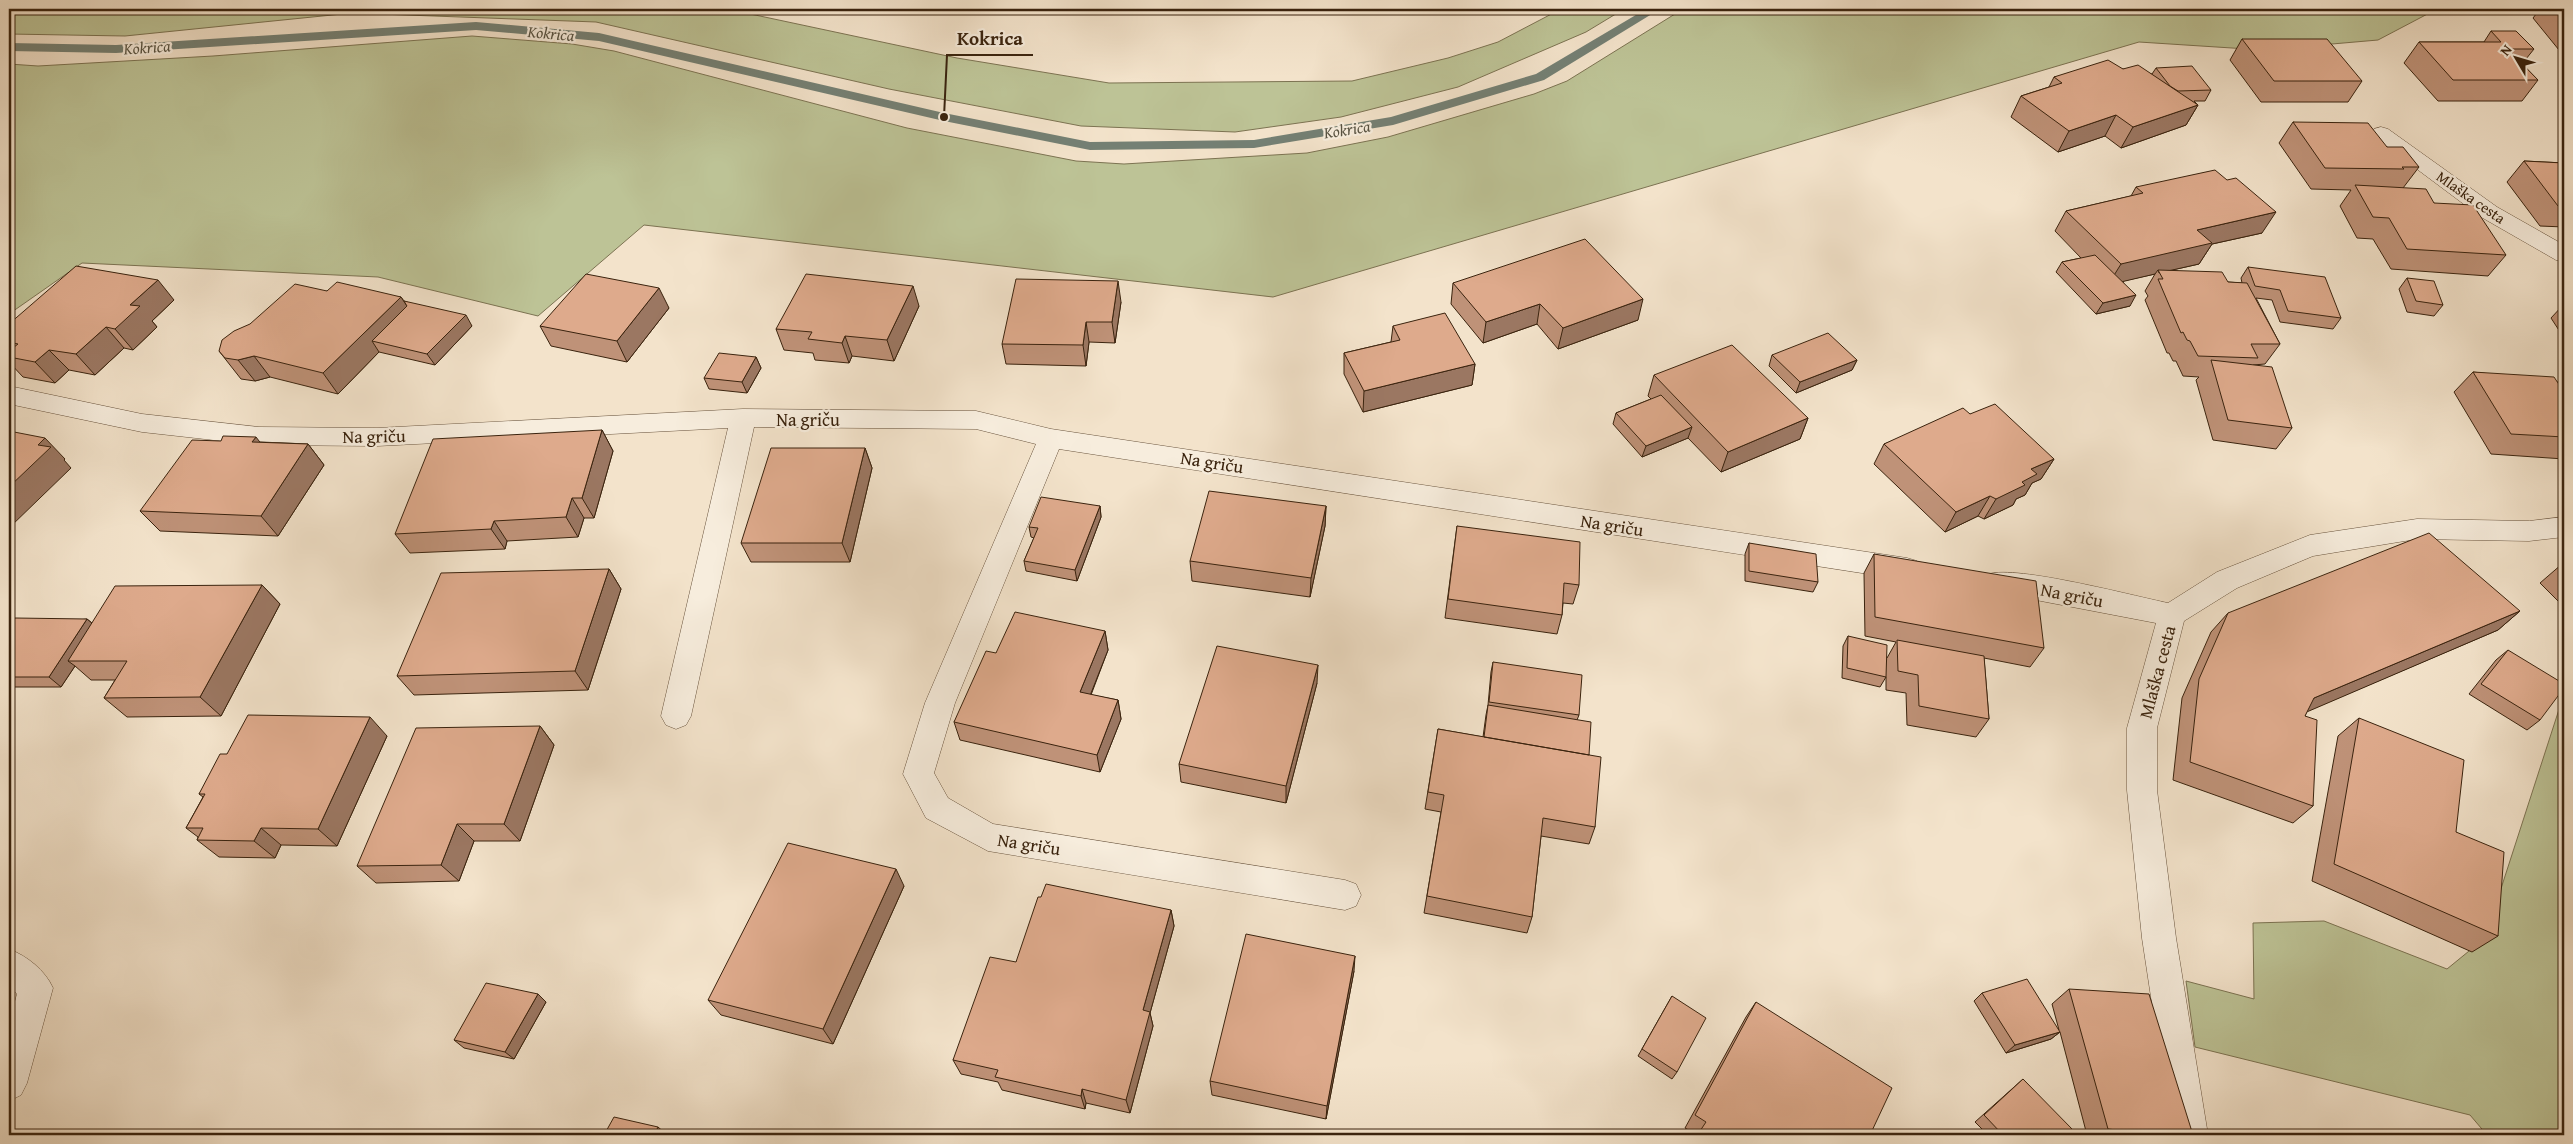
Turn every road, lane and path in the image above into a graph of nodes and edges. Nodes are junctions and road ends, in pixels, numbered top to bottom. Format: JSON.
{"nodes":[{"id":1,"x":2382,"y":134,"type":"dead end"},
{"id":2,"x":2564,"y":255,"type":"edge"},
{"id":3,"x":9,"y":395,"type":"edge"},
{"id":4,"x":743,"y":418,"type":"junction"},
{"id":5,"x":1051,"y":438,"type":"junction"},
{"id":6,"x":2564,"y":527,"type":"edge"},
{"id":7,"x":1930,"y":572,"type":"edge"},
{"id":8,"x":1978,"y":579,"type":"edge"},
{"id":9,"x":2172,"y":615,"type":"junction"},
{"id":10,"x":676,"y":716,"type":"dead end"},
{"id":11,"x":1345,"y":895,"type":"dead end"},
{"id":12,"x":9,"y":965,"type":"edge"},
{"id":13,"x":9,"y":1084,"type":"edge"},
{"id":14,"x":2190,"y":1135,"type":"edge"}],
"edges":[{"from":1,"to":2,"type":"street","name":"Mlaška cesta"},
{"from":3,"to":4,"type":"street","name":"Na griču"},
{"from":4,"to":5,"type":"street","name":"Na griču"},
{"from":4,"to":10,"type":"street"},
{"from":5,"to":7,"type":"street","name":"Na griču"},
{"from":5,"to":11,"type":"street","name":"Na griču"},
{"from":6,"to":9,"type":"street","name":"Mlaška cesta"},
{"from":8,"to":9,"type":"street","name":"Na griču"},
{"from":9,"to":14,"type":"street","name":"Mlaška cesta"},
{"from":12,"to":13,"type":"street"}]}
